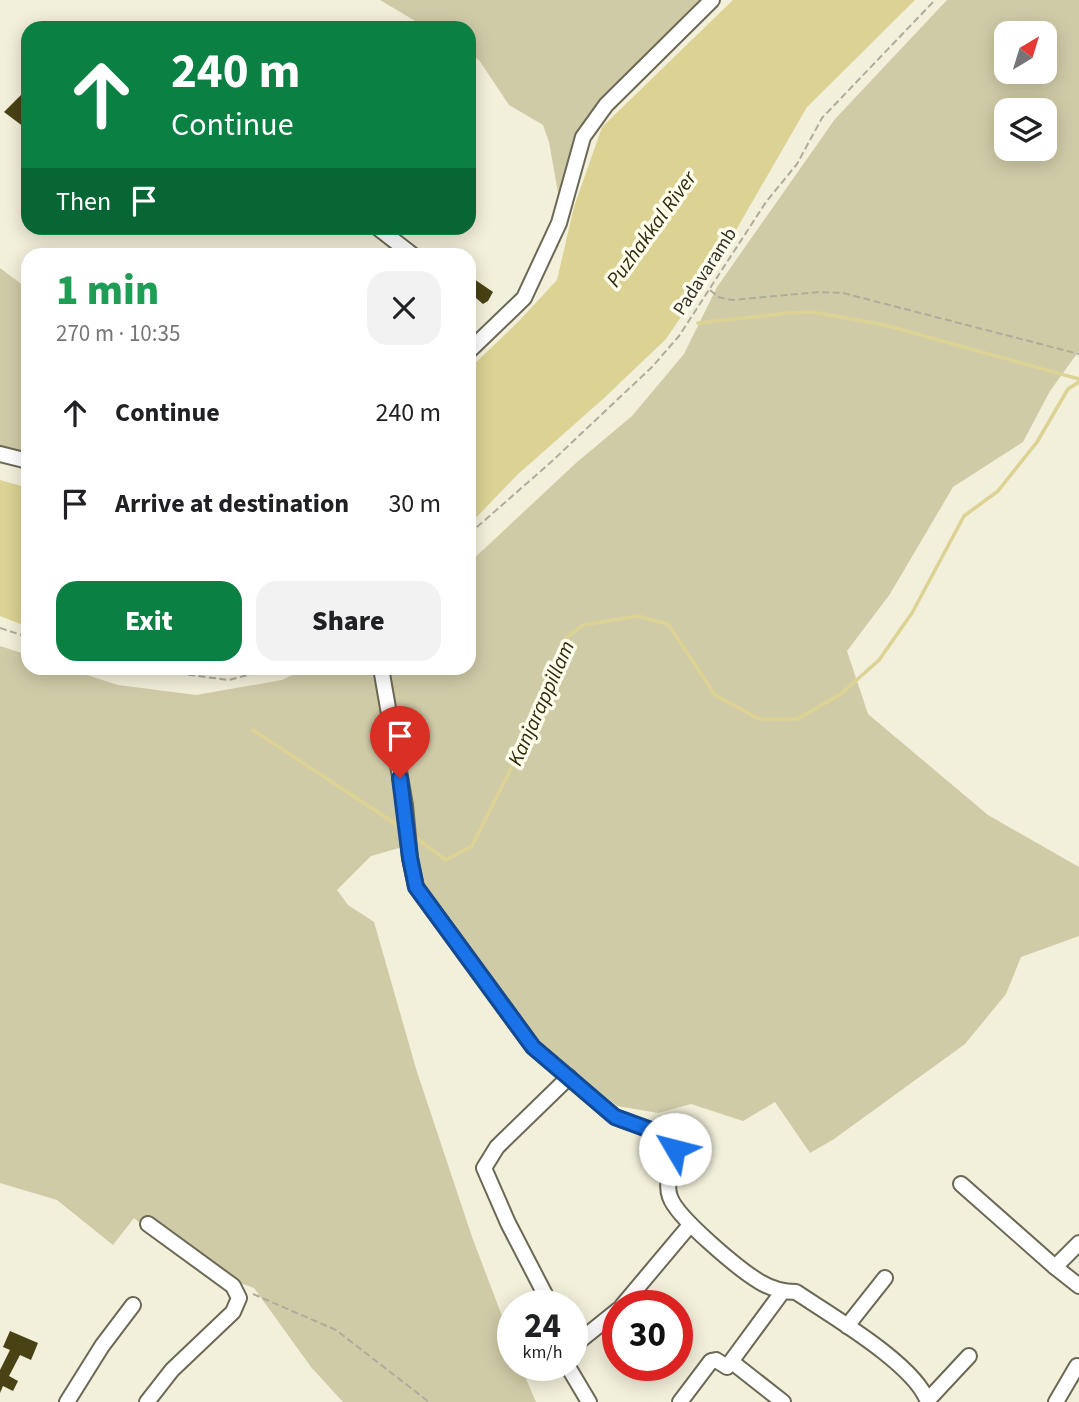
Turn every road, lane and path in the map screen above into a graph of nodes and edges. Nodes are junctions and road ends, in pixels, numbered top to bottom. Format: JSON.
{"nodes":[{"id":1,"x":712,"y":0,"type":"edge"},
{"id":2,"x":935,"y":0,"type":"edge"},
{"id":3,"x":387,"y":235,"type":"edge"},
{"id":4,"x":404,"y":248,"type":"edge"},
{"id":5,"x":709,"y":289,"type":"junction"},
{"id":6,"x":476,"y":342,"type":"edge"},
{"id":7,"x":1079,"y":354,"type":"edge"},
{"id":8,"x":0,"y":454,"type":"edge"},
{"id":9,"x":21,"y":459,"type":"edge"},
{"id":10,"x":476,"y":528,"type":"edge"},
{"id":11,"x":0,"y":628,"type":"edge"},
{"id":12,"x":21,"y":636,"type":"edge"},
{"id":13,"x":190,"y":675,"type":"edge"},
{"id":14,"x":248,"y":675,"type":"edge"},
{"id":15,"x":382,"y":675,"type":"edge"},
{"id":16,"x":569,"y":1077,"type":"junction"},
{"id":17,"x":961,"y":1184,"type":"dead end"},
{"id":18,"x":148,"y":1224,"type":"dead end"},
{"id":19,"x":690,"y":1225,"type":"junction"},
{"id":20,"x":1079,"y":1243,"type":"edge"},
{"id":21,"x":1055,"y":1267,"type":"junction"},
{"id":22,"x":885,"y":1278,"type":"dead end"},
{"id":23,"x":233,"y":1286,"type":"junction"},
{"id":24,"x":1079,"y":1286,"type":"edge"},
{"id":25,"x":543,"y":1290,"type":"edge"},
{"id":26,"x":635,"y":1290,"type":"edge"},
{"id":27,"x":783,"y":1291,"type":"junction"},
{"id":28,"x":133,"y":1304,"type":"dead end"},
{"id":29,"x":602,"y":1323,"type":"edge"},
{"id":30,"x":847,"y":1326,"type":"junction"},
{"id":31,"x":588,"y":1334,"type":"edge"},
{"id":32,"x":969,"y":1356,"type":"dead end"},
{"id":33,"x":732,"y":1362,"type":"junction"},
{"id":34,"x":1077,"y":1366,"type":"edge"},
{"id":35,"x":577,"y":1381,"type":"edge"},
{"id":36,"x":928,"y":1401,"type":"edge"},
{"id":37,"x":67,"y":1402,"type":"edge"},
{"id":38,"x":147,"y":1402,"type":"edge"},
{"id":39,"x":429,"y":1402,"type":"edge"},
{"id":40,"x":589,"y":1402,"type":"edge"},
{"id":41,"x":680,"y":1402,"type":"edge"},
{"id":42,"x":783,"y":1402,"type":"edge"},
{"id":43,"x":1056,"y":1402,"type":"edge"}],
"edges":[{"from":1,"to":6,"type":"street"},
{"from":2,"to":5,"type":"path","name":"Padavaramb"},
{"from":3,"to":4,"type":"street"},
{"from":5,"to":7,"type":"path"},
{"from":5,"to":10,"type":"path","name":"Padavaramb"},
{"from":8,"to":9,"type":"street"},
{"from":11,"to":12,"type":"path"},
{"from":13,"to":14,"type":"path"},
{"from":15,"to":16,"type":"street"},
{"from":16,"to":19,"type":"street"},
{"from":16,"to":25,"type":"street"},
{"from":17,"to":21,"type":"street"},
{"from":18,"to":23,"type":"street"},
{"from":19,"to":26,"type":"street"},
{"from":19,"to":27,"type":"street"},
{"from":20,"to":21,"type":"street"},
{"from":21,"to":24,"type":"street"},
{"from":22,"to":30,"type":"street"},
{"from":23,"to":38,"type":"street"},
{"from":23,"to":39,"type":"path"},
{"from":27,"to":30,"type":"street"},
{"from":27,"to":33,"type":"street"},
{"from":28,"to":37,"type":"street"},
{"from":29,"to":31,"type":"street"},
{"from":30,"to":36,"type":"street"},
{"from":32,"to":36,"type":"street"},
{"from":33,"to":41,"type":"street"},
{"from":33,"to":42,"type":"street"},
{"from":34,"to":43,"type":"street"},
{"from":35,"to":40,"type":"street"}]}
